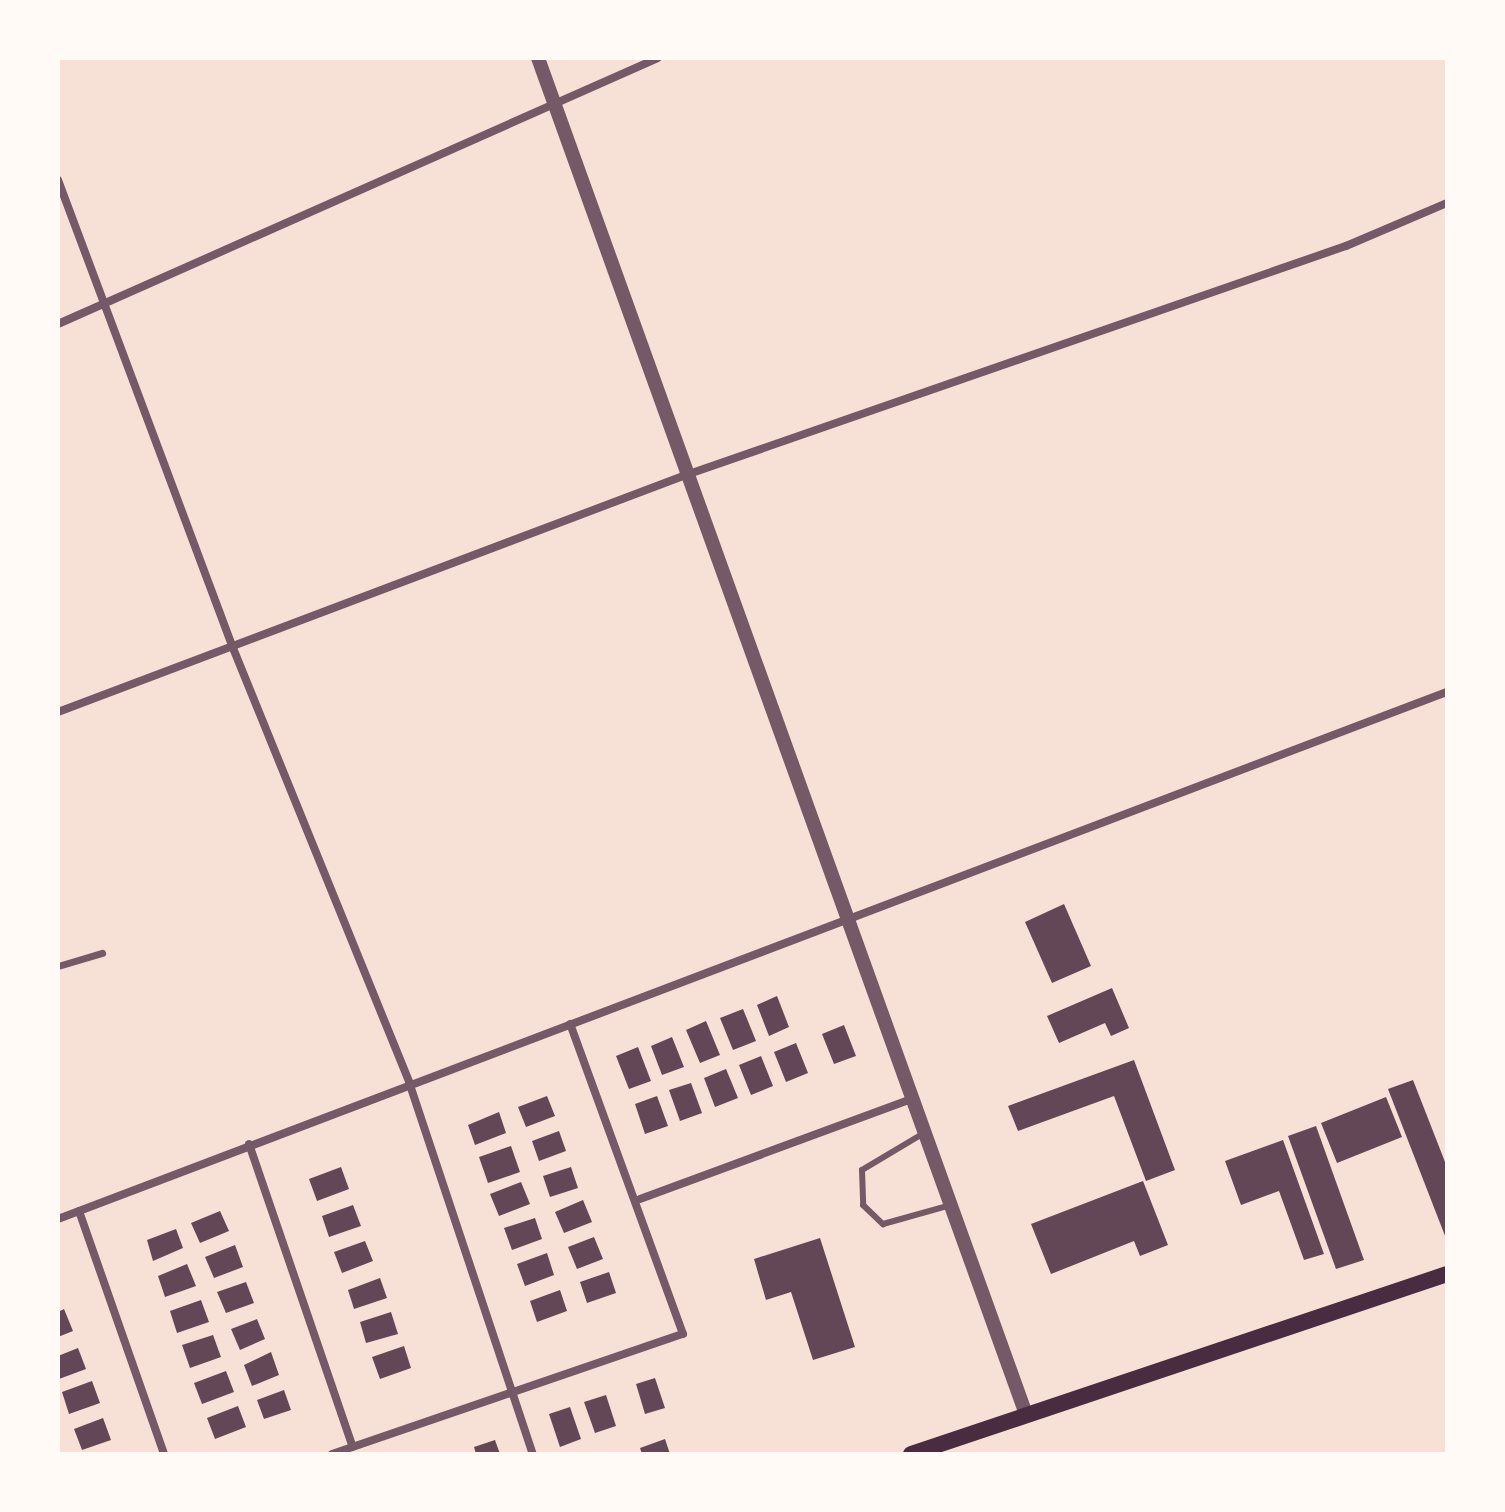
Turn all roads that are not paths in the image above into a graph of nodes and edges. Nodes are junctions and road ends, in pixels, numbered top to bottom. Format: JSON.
{"nodes":[{"id":1,"x":538,"y":58,"type":"edge"},
{"id":2,"x":658,"y":58,"type":"edge"},
{"id":3,"x":554,"y":104,"type":"junction"},
{"id":4,"x":58,"y":180,"type":"edge"},
{"id":5,"x":1447,"y":203,"type":"edge"},
{"id":6,"x":105,"y":303,"type":"junction"},
{"id":7,"x":58,"y":324,"type":"edge"},
{"id":8,"x":686,"y":475,"type":"junction"},
{"id":9,"x":233,"y":648,"type":"junction"},
{"id":10,"x":1447,"y":692,"type":"edge"},
{"id":11,"x":58,"y":712,"type":"edge"},
{"id":12,"x":847,"y":923,"type":"junction"},
{"id":13,"x":102,"y":953,"type":"dead end"},
{"id":14,"x":58,"y":966,"type":"edge"},
{"id":15,"x":570,"y":1024,"type":"junction"},
{"id":16,"x":409,"y":1082,"type":"junction"},
{"id":17,"x":912,"y":1099,"type":"junction"},
{"id":18,"x":924,"y":1132,"type":"junction"},
{"id":19,"x":249,"y":1144,"type":"junction"},
{"id":20,"x":640,"y":1199,"type":"junction"},
{"id":21,"x":951,"y":1205,"type":"junction"},
{"id":22,"x":79,"y":1211,"type":"junction"},
{"id":23,"x":58,"y":1219,"type":"edge"},
{"id":24,"x":1447,"y":1274,"type":"edge"},
{"id":25,"x":511,"y":1393,"type":"junction"},
{"id":26,"x":1026,"y":1414,"type":"junction"},
{"id":27,"x":353,"y":1447,"type":"junction"},
{"id":28,"x":164,"y":1454,"type":"edge"},
{"id":29,"x":332,"y":1454,"type":"edge"},
{"id":30,"x":533,"y":1454,"type":"edge"},
{"id":31,"x":911,"y":1454,"type":"edge"}],
"edges":[{"from":1,"to":3,"type":"street"},
{"from":2,"to":3,"type":"street"},
{"from":3,"to":6,"type":"street"},
{"from":3,"to":8,"type":"street"},
{"from":4,"to":6,"type":"street"},
{"from":5,"to":8,"type":"street"},
{"from":6,"to":7,"type":"street"},
{"from":6,"to":9,"type":"street"},
{"from":8,"to":9,"type":"street"},
{"from":8,"to":12,"type":"street"},
{"from":9,"to":11,"type":"street"},
{"from":9,"to":16,"type":"street"},
{"from":10,"to":12,"type":"street"},
{"from":12,"to":15,"type":"street"},
{"from":12,"to":17,"type":"street"},
{"from":13,"to":14,"type":"street"},
{"from":15,"to":16,"type":"street"},
{"from":15,"to":20,"type":"street"},
{"from":16,"to":19,"type":"street"},
{"from":16,"to":25,"type":"street"},
{"from":17,"to":18,"type":"street"},
{"from":17,"to":20,"type":"street"},
{"from":18,"to":21,"type":"street"},
{"from":18,"to":21,"type":"lane"},
{"from":19,"to":22,"type":"street"},
{"from":19,"to":27,"type":"street"},
{"from":20,"to":25,"type":"street"},
{"from":21,"to":26,"type":"street"},
{"from":22,"to":23,"type":"street"},
{"from":22,"to":28,"type":"street"},
{"from":24,"to":26,"type":"main road"},
{"from":25,"to":27,"type":"street"},
{"from":25,"to":30,"type":"street"},
{"from":26,"to":31,"type":"main road"},
{"from":27,"to":29,"type":"street"}]}
